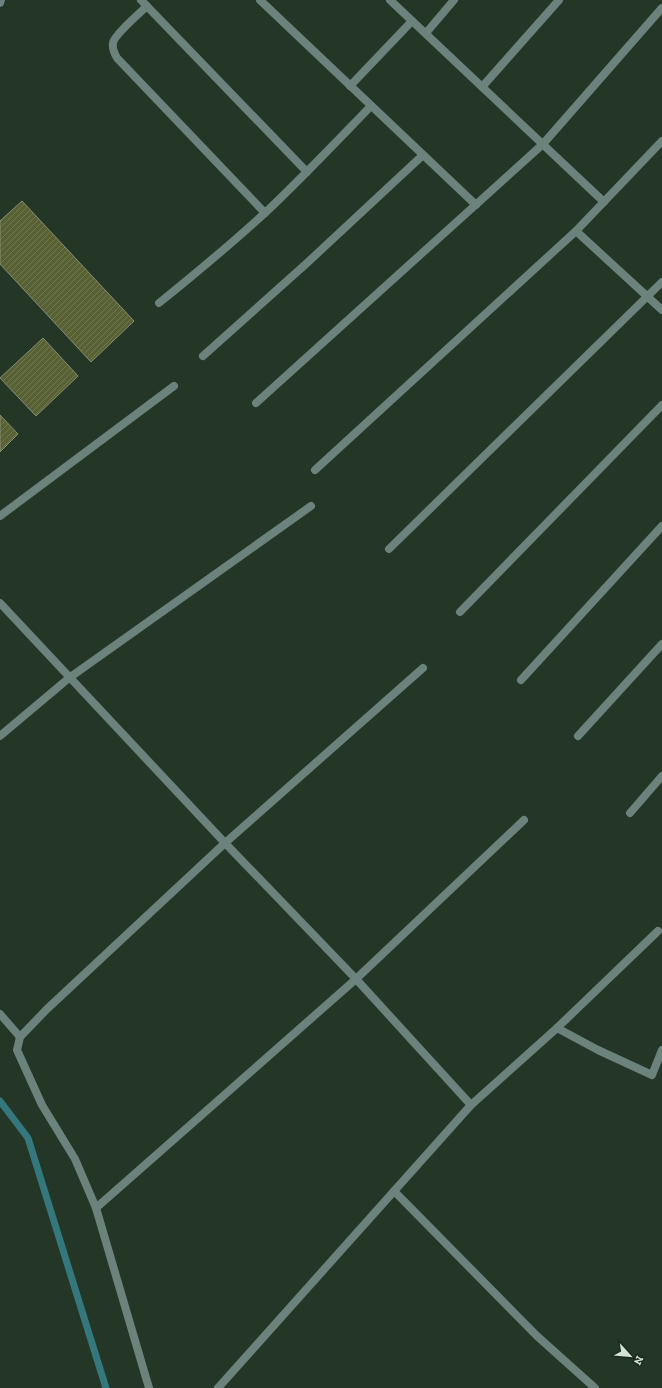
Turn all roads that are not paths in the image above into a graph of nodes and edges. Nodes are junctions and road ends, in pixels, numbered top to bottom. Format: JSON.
{"nodes":[{"id":1,"x":141,"y":0,"type":"edge"},
{"id":2,"x":260,"y":0,"type":"edge"},
{"id":3,"x":390,"y":0,"type":"edge"},
{"id":4,"x":454,"y":0,"type":"edge"},
{"id":5,"x":559,"y":0,"type":"edge"},
{"id":6,"x":147,"y":6,"type":"junction"},
{"id":7,"x":662,"y":8,"type":"edge"},
{"id":8,"x":412,"y":21,"type":"junction"},
{"id":9,"x":426,"y":33,"type":"junction"},
{"id":10,"x":350,"y":86,"type":"junction"},
{"id":11,"x":482,"y":86,"type":"junction"},
{"id":12,"x":371,"y":106,"type":"junction"},
{"id":13,"x":662,"y":141,"type":"edge"},
{"id":14,"x":543,"y":144,"type":"junction"},
{"id":15,"x":423,"y":155,"type":"junction"},
{"id":16,"x":307,"y":172,"type":"junction"},
{"id":17,"x":604,"y":202,"type":"junction"},
{"id":18,"x":476,"y":205,"type":"junction"},
{"id":19,"x":264,"y":213,"type":"junction"},
{"id":20,"x":576,"y":231,"type":"junction"},
{"id":21,"x":662,"y":282,"type":"edge"},
{"id":22,"x":648,"y":297,"type":"junction"},
{"id":23,"x":159,"y":303,"type":"dead end"},
{"id":24,"x":662,"y":310,"type":"edge"},
{"id":25,"x":203,"y":356,"type":"dead end"},
{"id":26,"x":174,"y":386,"type":"dead end"},
{"id":27,"x":256,"y":403,"type":"dead end"},
{"id":28,"x":662,"y":405,"type":"edge"},
{"id":29,"x":315,"y":470,"type":"dead end"},
{"id":30,"x":311,"y":506,"type":"dead end"},
{"id":31,"x":0,"y":516,"type":"edge"},
{"id":32,"x":662,"y":526,"type":"edge"},
{"id":33,"x":389,"y":549,"type":"dead end"},
{"id":34,"x":0,"y":603,"type":"edge"},
{"id":35,"x":460,"y":612,"type":"dead end"},
{"id":36,"x":662,"y":644,"type":"edge"},
{"id":37,"x":423,"y":668,"type":"dead end"},
{"id":38,"x":69,"y":678,"type":"junction"},
{"id":39,"x":521,"y":680,"type":"dead end"},
{"id":40,"x":0,"y":736,"type":"edge"},
{"id":41,"x":578,"y":736,"type":"dead end"},
{"id":42,"x":662,"y":776,"type":"edge"},
{"id":43,"x":630,"y":813,"type":"dead end"},
{"id":44,"x":524,"y":820,"type":"dead end"},
{"id":45,"x":225,"y":843,"type":"junction"},
{"id":46,"x":658,"y":931,"type":"dead end"},
{"id":47,"x":356,"y":979,"type":"junction"},
{"id":48,"x":0,"y":1014,"type":"edge"},
{"id":49,"x":557,"y":1028,"type":"junction"},
{"id":50,"x":20,"y":1037,"type":"junction"},
{"id":51,"x":662,"y":1050,"type":"edge"},
{"id":52,"x":471,"y":1105,"type":"junction"},
{"id":53,"x":394,"y":1191,"type":"junction"},
{"id":54,"x":96,"y":1208,"type":"junction"},
{"id":55,"x":149,"y":1388,"type":"edge"},
{"id":56,"x":218,"y":1388,"type":"edge"},
{"id":57,"x":595,"y":1388,"type":"edge"}],
"edges":[{"from":1,"to":6,"type":"street"},
{"from":2,"to":10,"type":"street"},
{"from":3,"to":8,"type":"street"},
{"from":4,"to":9,"type":"street"},
{"from":5,"to":11,"type":"street"},
{"from":6,"to":16,"type":"street"},
{"from":6,"to":19,"type":"street"},
{"from":7,"to":14,"type":"street"},
{"from":8,"to":9,"type":"street"},
{"from":8,"to":10,"type":"street"},
{"from":9,"to":11,"type":"street"},
{"from":10,"to":12,"type":"street"},
{"from":11,"to":14,"type":"street"},
{"from":12,"to":15,"type":"street"},
{"from":12,"to":16,"type":"street"},
{"from":13,"to":17,"type":"street"},
{"from":14,"to":17,"type":"street"},
{"from":14,"to":18,"type":"street"},
{"from":15,"to":18,"type":"street"},
{"from":15,"to":25,"type":"street"},
{"from":16,"to":19,"type":"street"},
{"from":17,"to":20,"type":"street"},
{"from":18,"to":27,"type":"street"},
{"from":19,"to":23,"type":"street"},
{"from":20,"to":22,"type":"street"},
{"from":20,"to":29,"type":"street"},
{"from":21,"to":22,"type":"street"},
{"from":22,"to":24,"type":"street"},
{"from":22,"to":33,"type":"street"},
{"from":26,"to":31,"type":"street"},
{"from":28,"to":35,"type":"street"},
{"from":30,"to":38,"type":"street"},
{"from":32,"to":39,"type":"street"},
{"from":34,"to":38,"type":"street"},
{"from":36,"to":41,"type":"street"},
{"from":37,"to":45,"type":"street"},
{"from":38,"to":40,"type":"street"},
{"from":38,"to":45,"type":"street"},
{"from":42,"to":43,"type":"street"},
{"from":44,"to":47,"type":"street"},
{"from":45,"to":47,"type":"street"},
{"from":45,"to":50,"type":"street"},
{"from":46,"to":49,"type":"street"},
{"from":47,"to":52,"type":"street"},
{"from":47,"to":54,"type":"street"},
{"from":48,"to":50,"type":"street"},
{"from":49,"to":51,"type":"street"},
{"from":49,"to":52,"type":"street"},
{"from":50,"to":54,"type":"street"},
{"from":52,"to":53,"type":"street"},
{"from":53,"to":56,"type":"street"},
{"from":53,"to":57,"type":"street"},
{"from":54,"to":55,"type":"street"}]}
